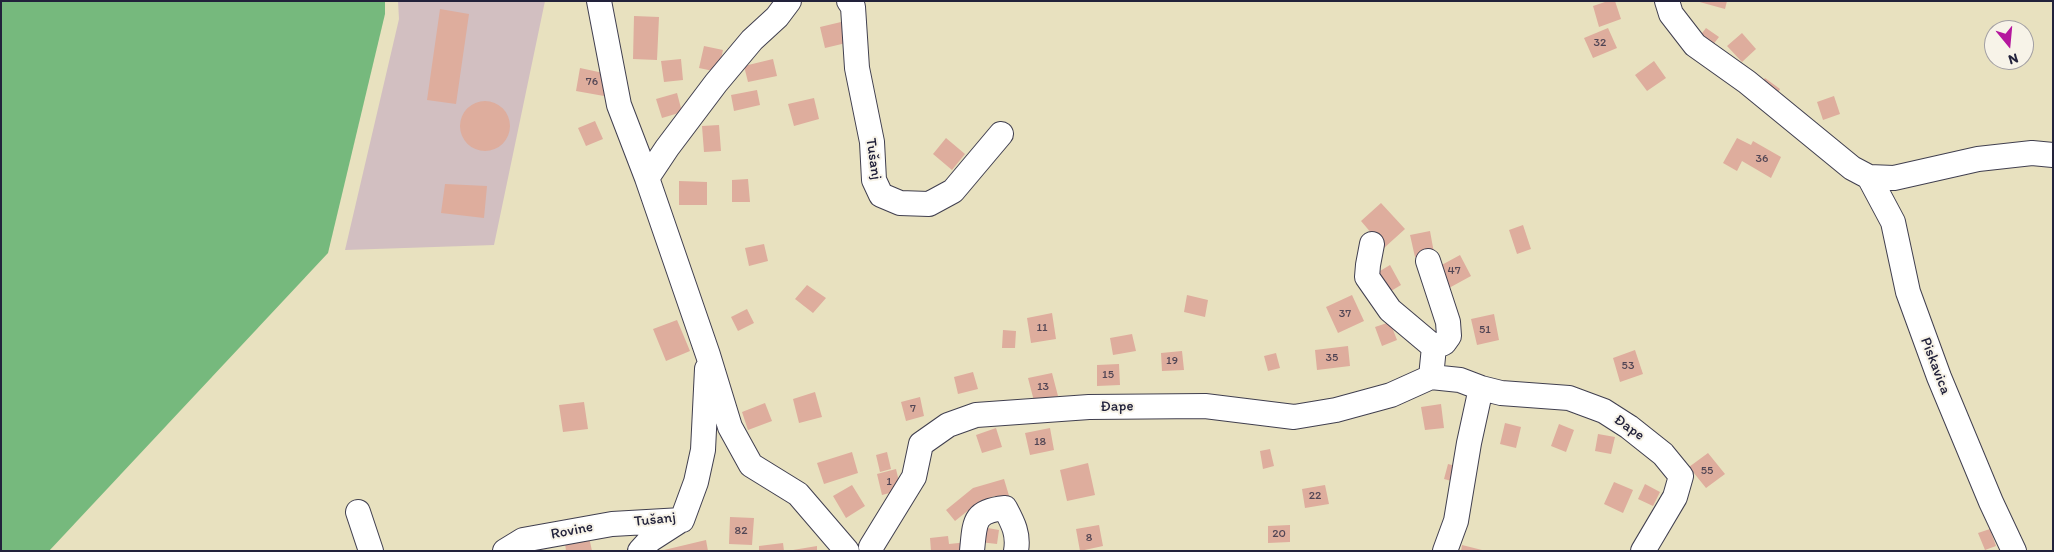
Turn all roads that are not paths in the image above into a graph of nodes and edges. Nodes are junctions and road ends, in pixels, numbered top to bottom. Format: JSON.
{"nodes":[{"id":1,"x":599,"y":1,"type":"edge"},
{"id":2,"x":789,"y":1,"type":"edge"},
{"id":3,"x":849,"y":1,"type":"edge"},
{"id":4,"x":1667,"y":1,"type":"edge"},
{"id":5,"x":1001,"y":134,"type":"dead end"},
{"id":6,"x":2053,"y":155,"type":"edge"},
{"id":7,"x":1869,"y":177,"type":"junction"},
{"id":8,"x":647,"y":178,"type":"junction"},
{"id":9,"x":1372,"y":244,"type":"dead end"},
{"id":10,"x":1428,"y":261,"type":"dead end"},
{"id":11,"x":1434,"y":347,"type":"junction"},
{"id":12,"x":708,"y":355,"type":"junction"},
{"id":13,"x":1430,"y":377,"type":"junction"},
{"id":14,"x":1481,"y":388,"type":"junction"},
{"id":15,"x":358,"y":512,"type":"dead end"},
{"id":16,"x":682,"y":520,"type":"junction"},
{"id":17,"x":612,"y":524,"type":"joint"},
{"id":18,"x":867,"y":549,"type":"edge"},
{"id":19,"x":371,"y":551,"type":"edge"},
{"id":20,"x":505,"y":551,"type":"edge"},
{"id":21,"x":640,"y":551,"type":"edge"},
{"id":22,"x":847,"y":551,"type":"edge"},
{"id":23,"x":972,"y":551,"type":"edge"},
{"id":24,"x":1016,"y":551,"type":"edge"},
{"id":25,"x":1445,"y":551,"type":"edge"},
{"id":26,"x":1643,"y":551,"type":"edge"},
{"id":27,"x":2014,"y":551,"type":"edge"}],
"edges":[{"from":1,"to":8,"type":"street","name":"Tušanj"},
{"from":2,"to":8,"type":"street"},
{"from":3,"to":5,"type":"street","name":"Tušanj"},
{"from":4,"to":7,"type":"street"},
{"from":6,"to":7,"type":"street"},
{"from":7,"to":27,"type":"street","name":"Piskavica"},
{"from":8,"to":12,"type":"street","name":"Tušanj"},
{"from":9,"to":11,"type":"street"},
{"from":10,"to":11,"type":"street"},
{"from":11,"to":13,"type":"street"},
{"from":12,"to":16,"type":"street","name":"Tušanj"},
{"from":12,"to":22,"type":"street","name":"Tušanj"},
{"from":13,"to":14,"type":"street","name":"Đape"},
{"from":13,"to":18,"type":"street","name":"Đape"},
{"from":14,"to":25,"type":"street"},
{"from":14,"to":26,"type":"street","name":"Đape"},
{"from":15,"to":19,"type":"street"},
{"from":16,"to":17,"type":"street","name":"Tušanj"},
{"from":16,"to":21,"type":"street"},
{"from":17,"to":20,"type":"street","name":"Rovine"},
{"from":23,"to":24,"type":"street"}]}
